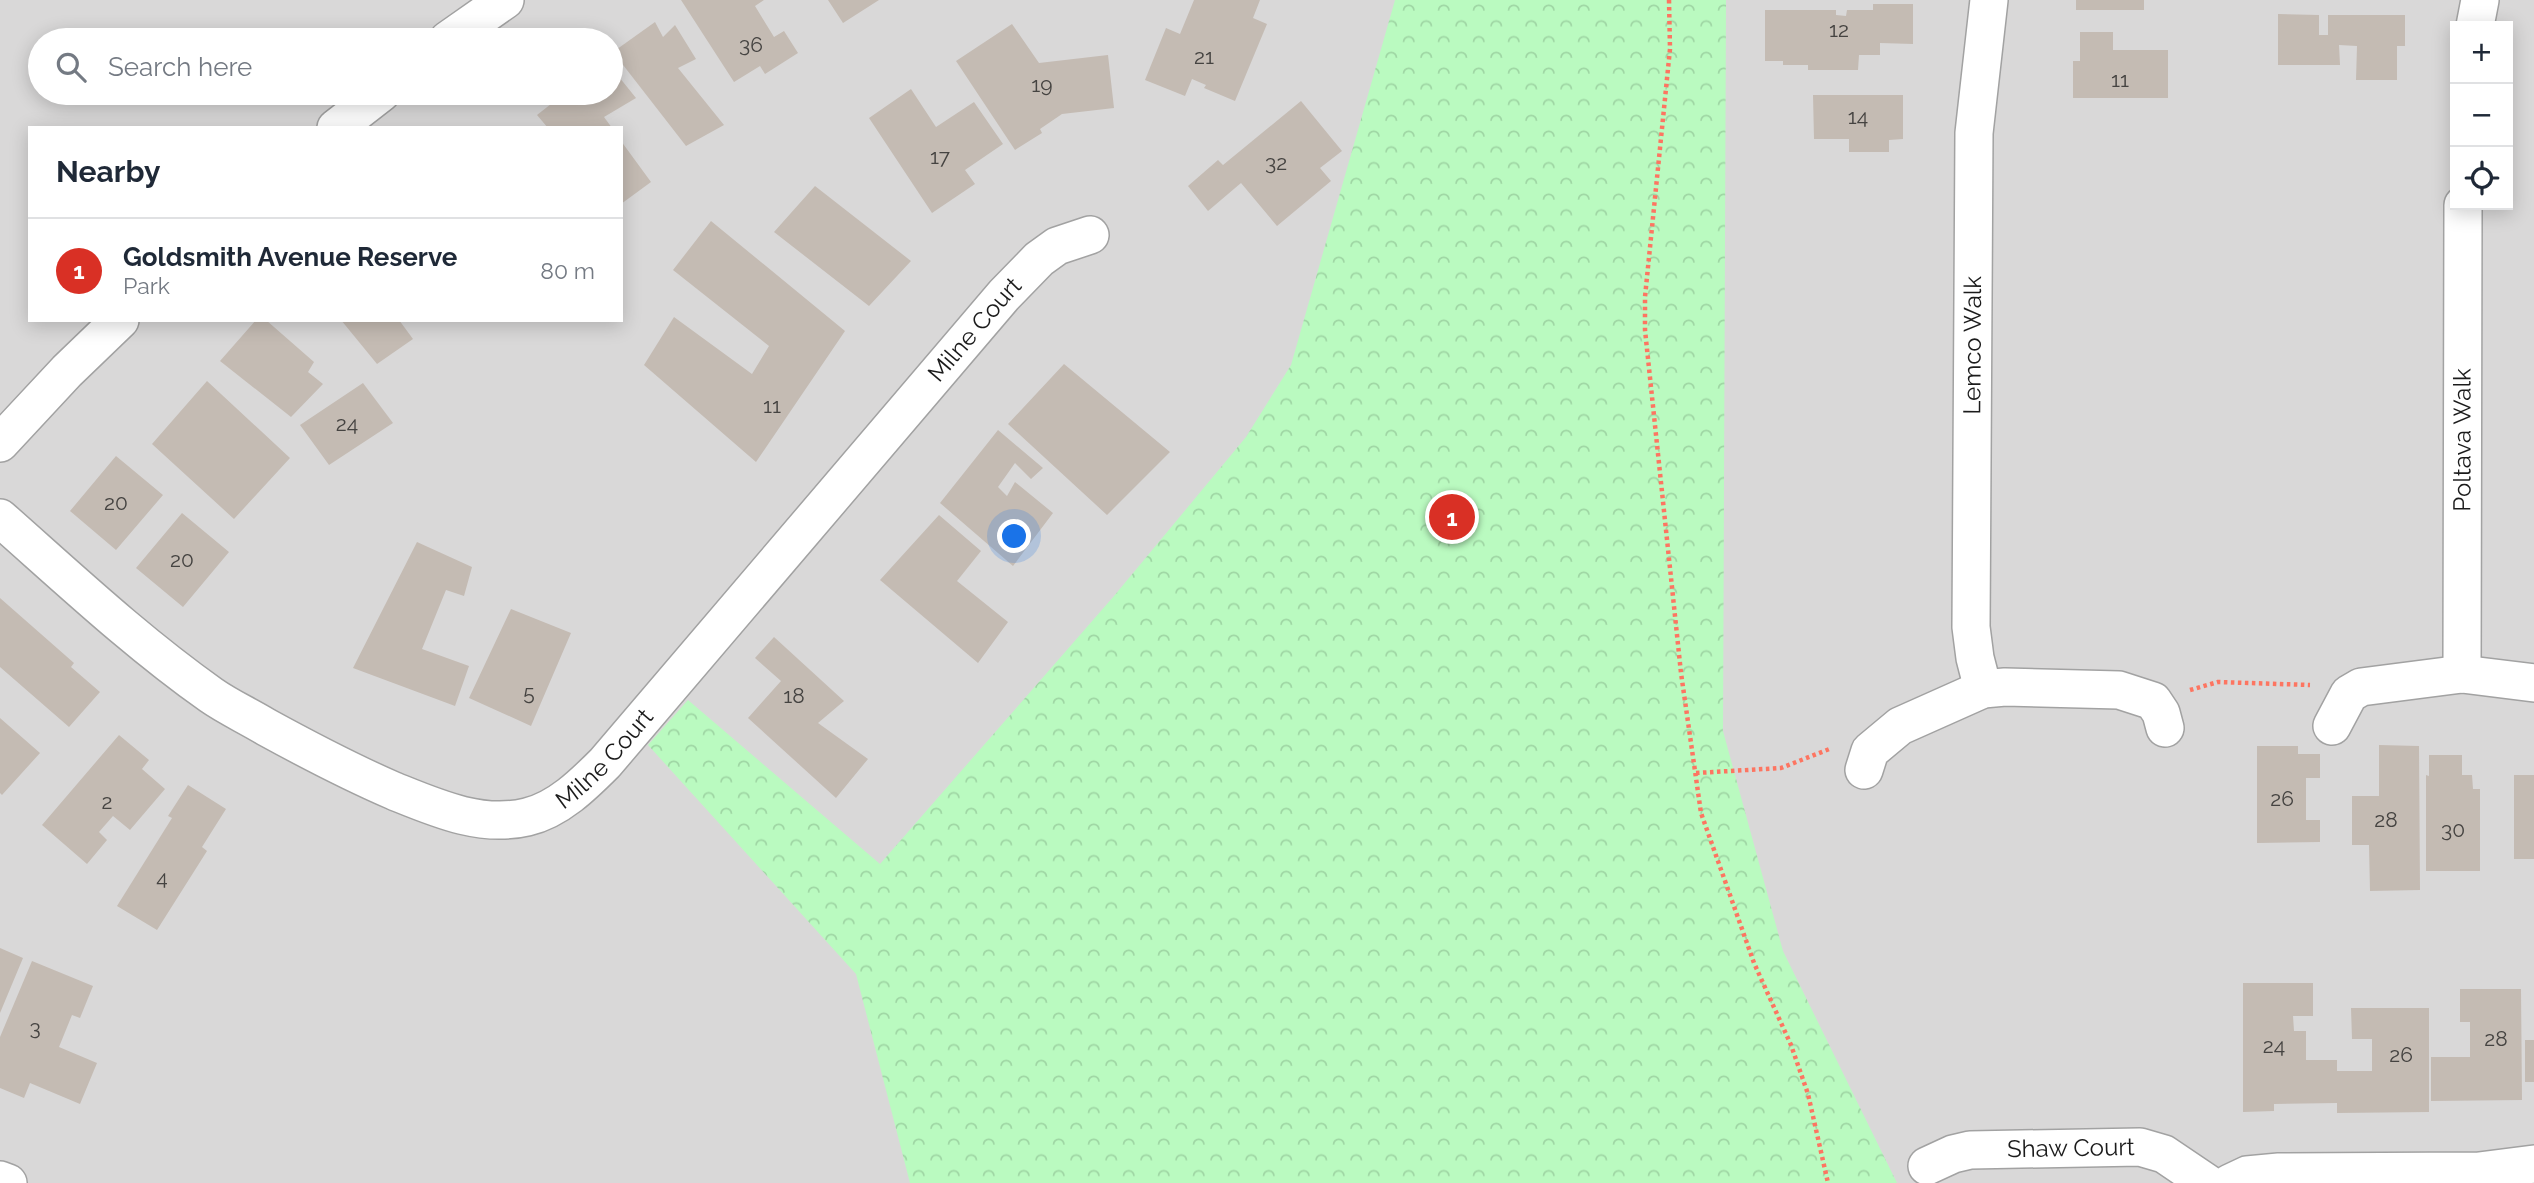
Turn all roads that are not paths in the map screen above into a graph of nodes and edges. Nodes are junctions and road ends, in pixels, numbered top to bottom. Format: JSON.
{"nodes":[{"id":1,"x":505,"y":0,"type":"edge"},
{"id":2,"x":1989,"y":0,"type":"edge"},
{"id":3,"x":2480,"y":0,"type":"edge"},
{"id":4,"x":2476,"y":21,"type":"edge"},
{"id":5,"x":465,"y":28,"type":"edge"},
{"id":6,"x":366,"y":105,"type":"edge"},
{"id":7,"x":339,"y":126,"type":"edge"},
{"id":8,"x":2463,"y":210,"type":"edge"},
{"id":9,"x":1090,"y":234,"type":"dead end"},
{"id":10,"x":118,"y":322,"type":"edge"},
{"id":11,"x":0,"y":443,"type":"edge"},
{"id":12,"x":0,"y":518,"type":"edge"},
{"id":13,"x":2462,"y":674,"type":"junction"},
{"id":14,"x":2534,"y":683,"type":"edge"},
{"id":15,"x":1983,"y":689,"type":"junction"},
{"id":16,"x":2159,"y":714,"type":"road end"},
{"id":17,"x":2332,"y":726,"type":"dead end"},
{"id":18,"x":1871,"y":756,"type":"road end"},
{"id":19,"x":2534,"y":1164,"type":"edge"},
{"id":20,"x":1927,"y":1166,"type":"dead end"},
{"id":21,"x":0,"y":1180,"type":"edge"},
{"id":22,"x":8,"y":1183,"type":"edge"},
{"id":23,"x":2207,"y":1183,"type":"edge"},
{"id":24,"x":2230,"y":1183,"type":"edge"}],
"edges":[{"from":1,"to":5,"type":"street"},
{"from":2,"to":15,"type":"street","name":"Lemco Walk"},
{"from":3,"to":4,"type":"street"},
{"from":6,"to":7,"type":"street"},
{"from":8,"to":13,"type":"street","name":"Poltava Walk"},
{"from":9,"to":12,"type":"street","name":"Milne Court"},
{"from":10,"to":11,"type":"street"},
{"from":13,"to":14,"type":"street"},
{"from":13,"to":17,"type":"street"},
{"from":15,"to":16,"type":"street"},
{"from":15,"to":18,"type":"street"},
{"from":19,"to":24,"type":"street"},
{"from":20,"to":23,"type":"street","name":"Shaw Court"},
{"from":21,"to":22,"type":"street"}]}
